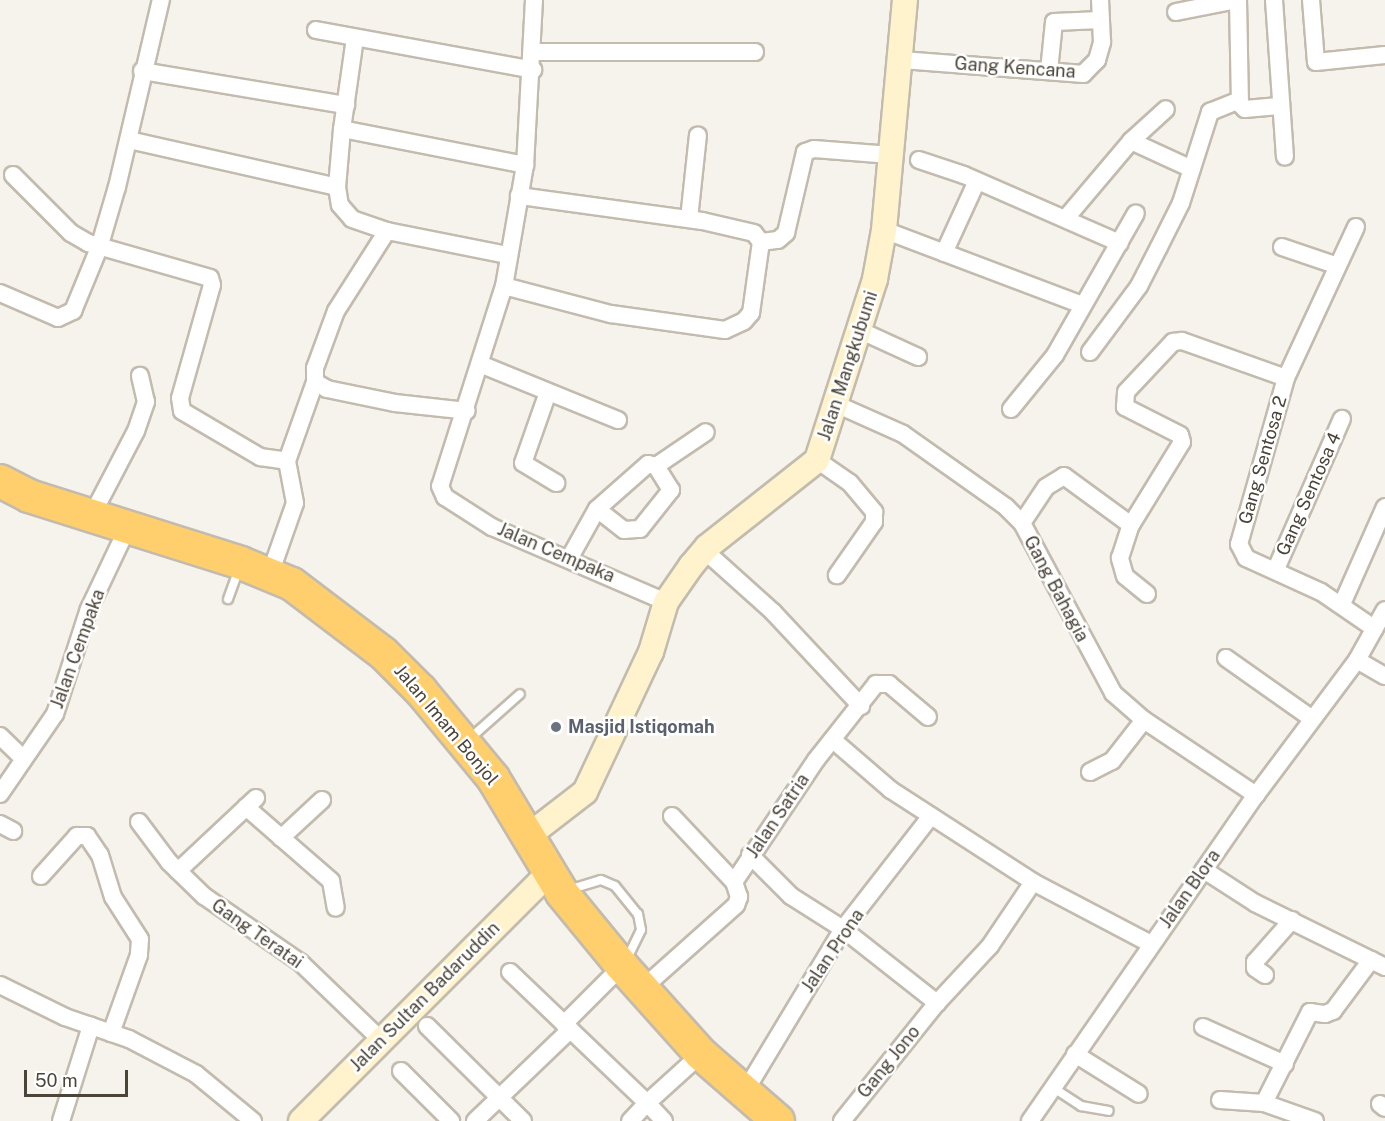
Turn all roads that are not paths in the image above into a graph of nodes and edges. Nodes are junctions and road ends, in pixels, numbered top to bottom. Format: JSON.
{"nodes":[{"id":1,"x":161,"y":0,"type":"edge"},
{"id":2,"x":534,"y":0,"type":"edge"},
{"id":3,"x":905,"y":0,"type":"edge"},
{"id":4,"x":1100,"y":0,"type":"edge"},
{"id":5,"x":1237,"y":0,"type":"edge"},
{"id":6,"x":1274,"y":0,"type":"edge"},
{"id":7,"x":1311,"y":0,"type":"edge"},
{"id":8,"x":1176,"y":12,"type":"dead end"},
{"id":9,"x":1101,"y":20,"type":"junction"},
{"id":10,"x":316,"y":30,"type":"dead end"},
{"id":11,"x":355,"y":38,"type":"junction"},
{"id":12,"x":533,"y":52,"type":"junction"},
{"id":13,"x":755,"y":52,"type":"dead end"},
{"id":14,"x":1385,"y":55,"type":"edge"},
{"id":15,"x":902,"y":60,"type":"junction"},
{"id":16,"x":533,"y":70,"type":"junction"},
{"id":17,"x":142,"y":71,"type":"junction"},
{"id":18,"x":1049,"y":71,"type":"junction"},
{"id":19,"x":1239,"y":100,"type":"junction"},
{"id":20,"x":346,"y":105,"type":"junction"},
{"id":21,"x":1279,"y":106,"type":"junction"},
{"id":22,"x":1166,"y":109,"type":"dead end"},
{"id":23,"x":342,"y":129,"type":"junction"},
{"id":24,"x":698,"y":135,"type":"dead end"},
{"id":25,"x":129,"y":140,"type":"junction"},
{"id":26,"x":1131,"y":141,"type":"junction"},
{"id":27,"x":891,"y":156,"type":"junction"},
{"id":28,"x":1285,"y":157,"type":"dead end"},
{"id":29,"x":919,"y":160,"type":"dead end"},
{"id":30,"x":525,"y":165,"type":"junction"},
{"id":31,"x":1192,"y":169,"type":"junction"},
{"id":32,"x":13,"y":175,"type":"dead end"},
{"id":33,"x":977,"y":181,"type":"junction"},
{"id":34,"x":337,"y":187,"type":"junction"},
{"id":35,"x":519,"y":196,"type":"junction"},
{"id":36,"x":1136,"y":213,"type":"dead end"},
{"id":37,"x":1066,"y":218,"type":"junction"},
{"id":38,"x":689,"y":219,"type":"junction"},
{"id":39,"x":1356,"y":227,"type":"dead end"},
{"id":40,"x":884,"y":230,"type":"junction"},
{"id":41,"x":387,"y":231,"type":"junction"},
{"id":42,"x":761,"y":242,"type":"junction"},
{"id":43,"x":1120,"y":243,"type":"junction"},
{"id":44,"x":1282,"y":247,"type":"dead end"},
{"id":45,"x":99,"y":248,"type":"junction"},
{"id":46,"x":944,"y":253,"type":"junction"},
{"id":47,"x":507,"y":255,"type":"junction"},
{"id":48,"x":1335,"y":265,"type":"junction"},
{"id":49,"x":504,"y":286,"type":"junction"},
{"id":50,"x":0,"y":293,"type":"edge"},
{"id":51,"x":1082,"y":304,"type":"junction"},
{"id":52,"x":859,"y":330,"type":"junction"},
{"id":53,"x":1090,"y":352,"type":"dead end"},
{"id":54,"x":918,"y":357,"type":"dead end"},
{"id":55,"x":480,"y":364,"type":"junction"},
{"id":56,"x":140,"y":376,"type":"dead end"},
{"id":57,"x":1286,"y":378,"type":"junction"},
{"id":58,"x":315,"y":382,"type":"junction"},
{"id":59,"x":547,"y":394,"type":"junction"},
{"id":60,"x":838,"y":405,"type":"junction"},
{"id":61,"x":1011,"y":410,"type":"dead end"},
{"id":62,"x":467,"y":411,"type":"junction"},
{"id":63,"x":1342,"y":419,"type":"dead end"},
{"id":64,"x":618,"y":420,"type":"dead end"},
{"id":65,"x":706,"y":432,"type":"dead end"},
{"id":66,"x":287,"y":460,"type":"junction"},
{"id":67,"x":817,"y":460,"type":"junction"},
{"id":68,"x":656,"y":465,"type":"junction"},
{"id":69,"x":0,"y":481,"type":"edge"},
{"id":70,"x":556,"y":483,"type":"dead end"},
{"id":71,"x":1385,"y":507,"type":"edge"},
{"id":72,"x":597,"y":510,"type":"junction"},
{"id":73,"x":91,"y":517,"type":"junction"},
{"id":74,"x":1022,"y":523,"type":"junction"},
{"id":75,"x":1131,"y":525,"type":"junction"},
{"id":76,"x":127,"y":528,"type":"junction"},
{"id":77,"x":704,"y":550,"type":"junction"},
{"id":78,"x":569,"y":559,"type":"junction"},
{"id":79,"x":241,"y":563,"type":"junction"},
{"id":80,"x":1276,"y":569,"type":"junction"},
{"id":81,"x":270,"y":574,"type":"junction"},
{"id":82,"x":837,"y":575,"type":"dead end"},
{"id":83,"x":1148,"y":594,"type":"dead end"},
{"id":84,"x":228,"y":599,"type":"dead end"},
{"id":85,"x":666,"y":602,"type":"junction"},
{"id":86,"x":1342,"y":604,"type":"junction"},
{"id":87,"x":1385,"y":610,"type":"edge"},
{"id":88,"x":1375,"y":629,"type":"junction"},
{"id":89,"x":1226,"y":658,"type":"dead end"},
{"id":90,"x":1357,"y":660,"type":"junction"},
{"id":91,"x":1385,"y":676,"type":"edge"},
{"id":92,"x":519,"y":694,"type":"dead end"},
{"id":93,"x":861,"y":706,"type":"junction"},
{"id":94,"x":928,"y":717,"type":"dead end"},
{"id":95,"x":1311,"y":718,"type":"junction"},
{"id":96,"x":1144,"y":720,"type":"junction"},
{"id":97,"x":0,"y":736,"type":"edge"},
{"id":98,"x":833,"y":740,"type":"junction"},
{"id":99,"x":465,"y":742,"type":"junction"},
{"id":100,"x":24,"y":759,"type":"junction"},
{"id":101,"x":1090,"y":772,"type":"dead end"},
{"id":102,"x":0,"y":794,"type":"edge"},
{"id":103,"x":1256,"y":795,"type":"junction"},
{"id":104,"x":322,"y":800,"type":"dead end"},
{"id":105,"x":672,"y":816,"type":"dead end"},
{"id":106,"x":931,"y":816,"type":"junction"},
{"id":107,"x":139,"y":822,"type":"dead end"},
{"id":108,"x":528,"y":836,"type":"junction"},
{"id":109,"x":281,"y":838,"type":"junction"},
{"id":110,"x":750,"y":855,"type":"junction"},
{"id":111,"x":1204,"y":870,"type":"junction"},
{"id":112,"x":178,"y":871,"type":"junction"},
{"id":113,"x":40,"y":876,"type":"dead end"},
{"id":114,"x":734,"y":882,"type":"junction"},
{"id":115,"x":1034,"y":882,"type":"junction"},
{"id":116,"x":556,"y":883,"type":"junction"},
{"id":117,"x":336,"y":908,"type":"dead end"},
{"id":118,"x":1292,"y":920,"type":"junction"},
{"id":119,"x":843,"y":929,"type":"junction"},
{"id":120,"x":1151,"y":944,"type":"junction"},
{"id":121,"x":1378,"y":964,"type":"edge"},
{"id":122,"x":510,"y":972,"type":"dead end"},
{"id":123,"x":1265,"y":975,"type":"dead end"},
{"id":124,"x":633,"y":977,"type":"junction"},
{"id":125,"x":0,"y":985,"type":"edge"},
{"id":126,"x":937,"y":1003,"type":"junction"},
{"id":127,"x":91,"y":1026,"type":"junction"},
{"id":128,"x":427,"y":1026,"type":"dead end"},
{"id":129,"x":567,"y":1027,"type":"junction"},
{"id":130,"x":1203,"y":1027,"type":"dead end"},
{"id":131,"x":111,"y":1033,"type":"junction"},
{"id":132,"x":381,"y":1040,"type":"junction"},
{"id":133,"x":701,"y":1054,"type":"junction"},
{"id":134,"x":1075,"y":1054,"type":"junction"},
{"id":135,"x":1285,"y":1064,"type":"junction"},
{"id":136,"x":401,"y":1071,"type":"dead end"},
{"id":137,"x":1052,"y":1087,"type":"junction"},
{"id":138,"x":744,"y":1093,"type":"junction"},
{"id":139,"x":1139,"y":1094,"type":"dead end"},
{"id":140,"x":500,"y":1097,"type":"junction"},
{"id":141,"x":1220,"y":1100,"type":"dead end"},
{"id":142,"x":647,"y":1103,"type":"junction"},
{"id":143,"x":1264,"y":1103,"type":"junction"},
{"id":144,"x":1109,"y":1111,"type":"dead end"},
{"id":145,"x":61,"y":1121,"type":"edge"},
{"id":146,"x":253,"y":1121,"type":"edge"},
{"id":147,"x":301,"y":1121,"type":"edge"},
{"id":148,"x":452,"y":1121,"type":"edge"},
{"id":149,"x":475,"y":1121,"type":"edge"},
{"id":150,"x":524,"y":1121,"type":"edge"},
{"id":151,"x":630,"y":1121,"type":"edge"},
{"id":152,"x":664,"y":1121,"type":"edge"},
{"id":153,"x":778,"y":1121,"type":"edge"},
{"id":154,"x":842,"y":1121,"type":"edge"},
{"id":155,"x":1030,"y":1121,"type":"edge"},
{"id":156,"x":1315,"y":1121,"type":"edge"}],
"edges":[{"from":1,"to":17,"type":"street"},
{"from":2,"to":12,"type":"street","name":"Jalan Cempaka"},
{"from":3,"to":15,"type":"street","name":"Jalan Mangkubumi"},
{"from":4,"to":9,"type":"street","name":"Gang Kencana"},
{"from":5,"to":8,"type":"street"},
{"from":5,"to":19,"type":"street"},
{"from":6,"to":21,"type":"street"},
{"from":7,"to":14,"type":"street"},
{"from":9,"to":18,"type":"street","name":"Gang Kencana"},
{"from":9,"to":18,"type":"street"},
{"from":10,"to":11,"type":"street"},
{"from":11,"to":16,"type":"street"},
{"from":11,"to":20,"type":"street"},
{"from":12,"to":13,"type":"street"},
{"from":12,"to":16,"type":"street","name":"Jalan Cempaka"},
{"from":15,"to":18,"type":"street","name":"Gang Kencana"},
{"from":15,"to":27,"type":"street","name":"Jalan Mangkubumi"},
{"from":16,"to":30,"type":"street","name":"Jalan Cempaka"},
{"from":17,"to":20,"type":"street"},
{"from":17,"to":25,"type":"street"},
{"from":19,"to":21,"type":"street"},
{"from":19,"to":31,"type":"street"},
{"from":20,"to":23,"type":"street"},
{"from":21,"to":28,"type":"street"},
{"from":22,"to":26,"type":"street"},
{"from":23,"to":30,"type":"street"},
{"from":23,"to":34,"type":"street"},
{"from":24,"to":38,"type":"street"},
{"from":25,"to":34,"type":"street"},
{"from":25,"to":45,"type":"street"},
{"from":26,"to":31,"type":"street"},
{"from":26,"to":37,"type":"street"},
{"from":27,"to":40,"type":"street","name":"Jalan Mangkubumi"},
{"from":27,"to":42,"type":"street"},
{"from":29,"to":33,"type":"street"},
{"from":30,"to":35,"type":"street","name":"Jalan Cempaka"},
{"from":31,"to":53,"type":"street"},
{"from":32,"to":45,"type":"street"},
{"from":33,"to":37,"type":"street"},
{"from":33,"to":46,"type":"street"},
{"from":34,"to":41,"type":"street"},
{"from":35,"to":38,"type":"street"},
{"from":35,"to":47,"type":"street","name":"Jalan Cempaka"},
{"from":36,"to":43,"type":"street"},
{"from":37,"to":43,"type":"street"},
{"from":38,"to":42,"type":"street"},
{"from":39,"to":48,"type":"street","name":"Gang Sentosa 2"},
{"from":40,"to":46,"type":"street"},
{"from":40,"to":52,"type":"street","name":"Jalan Mangkubumi"},
{"from":41,"to":47,"type":"street"},
{"from":41,"to":58,"type":"street"},
{"from":42,"to":49,"type":"street"},
{"from":43,"to":51,"type":"street"},
{"from":44,"to":48,"type":"street"},
{"from":45,"to":50,"type":"street"},
{"from":45,"to":66,"type":"street"},
{"from":46,"to":51,"type":"street"},
{"from":47,"to":49,"type":"street","name":"Jalan Cempaka"},
{"from":48,"to":57,"type":"street","name":"Gang Sentosa 2"},
{"from":49,"to":55,"type":"street","name":"Jalan Cempaka"},
{"from":51,"to":61,"type":"street"},
{"from":52,"to":54,"type":"street"},
{"from":52,"to":60,"type":"street","name":"Jalan Mangkubumi"},
{"from":55,"to":59,"type":"street"},
{"from":55,"to":62,"type":"street","name":"Jalan Cempaka"},
{"from":56,"to":73,"type":"street"},
{"from":57,"to":75,"type":"street"},
{"from":57,"to":80,"type":"street","name":"Gang Sentosa 2"},
{"from":58,"to":62,"type":"street"},
{"from":58,"to":66,"type":"street"},
{"from":59,"to":64,"type":"street"},
{"from":59,"to":70,"type":"street"},
{"from":60,"to":67,"type":"street","name":"Jalan Mangkubumi"},
{"from":60,"to":74,"type":"street","name":"Gang Bahagia"},
{"from":62,"to":78,"type":"street","name":"Jalan Cempaka"},
{"from":63,"to":80,"type":"street","name":"Gang Sentosa 4"},
{"from":65,"to":68,"type":"street"},
{"from":66,"to":81,"type":"street"},
{"from":67,"to":77,"type":"street","name":"Jalan Mangkubumi"},
{"from":67,"to":82,"type":"street"},
{"from":68,"to":72,"type":"street"},
{"from":68,"to":72,"type":"street"},
{"from":69,"to":73,"type":"highway","name":"Jalan Imam Bonjol"},
{"from":71,"to":86,"type":"street"},
{"from":72,"to":78,"type":"street"},
{"from":73,"to":76,"type":"highway","name":"Jalan Imam Bonjol"},
{"from":74,"to":75,"type":"street"},
{"from":74,"to":96,"type":"street","name":"Gang Bahagia"},
{"from":75,"to":83,"type":"street"},
{"from":76,"to":79,"type":"highway","name":"Jalan Imam Bonjol"},
{"from":76,"to":100,"type":"street","name":"Jalan Cempaka"},
{"from":77,"to":85,"type":"street","name":"Jalan Mangkubumi"},
{"from":77,"to":93,"type":"street"},
{"from":78,"to":85,"type":"street","name":"Jalan Cempaka"},
{"from":79,"to":81,"type":"highway","name":"Jalan Imam Bonjol"},
{"from":79,"to":84,"type":"lane"},
{"from":80,"to":86,"type":"street","name":"Gang Sentosa 2"},
{"from":81,"to":99,"type":"highway","name":"Jalan Imam Bonjol"},
{"from":85,"to":108,"type":"street","name":"Jalan Mangkubumi"},
{"from":86,"to":88,"type":"street","name":"Gang Sentosa 2"},
{"from":87,"to":88,"type":"street","name":"Jalan Blora"},
{"from":88,"to":90,"type":"street","name":"Jalan Blora"},
{"from":89,"to":95,"type":"street"},
{"from":90,"to":91,"type":"street"},
{"from":90,"to":95,"type":"street","name":"Jalan Blora"},
{"from":92,"to":99,"type":"lane"},
{"from":93,"to":94,"type":"street","name":"Jalan Satria"},
{"from":93,"to":98,"type":"street","name":"Jalan Satria"},
{"from":95,"to":103,"type":"street","name":"Jalan Blora"},
{"from":96,"to":101,"type":"street"},
{"from":96,"to":103,"type":"street","name":"Gang Bahagia"},
{"from":97,"to":100,"type":"street"},
{"from":98,"to":106,"type":"street"},
{"from":98,"to":110,"type":"street","name":"Jalan Satria"},
{"from":99,"to":108,"type":"highway","name":"Jalan Imam Bonjol"},
{"from":100,"to":102,"type":"street","name":"Jalan Cempaka"},
{"from":103,"to":111,"type":"street","name":"Jalan Blora"},
{"from":104,"to":109,"type":"street"},
{"from":105,"to":114,"type":"street"},
{"from":106,"to":115,"type":"street"},
{"from":106,"to":119,"type":"street","name":"Jalan Prona"},
{"from":107,"to":112,"type":"street","name":"Gang Teratai"},
{"from":108,"to":116,"type":"highway","name":"Jalan Imam Bonjol"},
{"from":109,"to":112,"type":"street"},
{"from":109,"to":117,"type":"street"},
{"from":110,"to":114,"type":"street","name":"Jalan Satria"},
{"from":110,"to":119,"type":"street"},
{"from":111,"to":118,"type":"street"},
{"from":111,"to":120,"type":"street","name":"Jalan Blora"},
{"from":112,"to":132,"type":"street","name":"Gang Teratai"},
{"from":113,"to":131,"type":"street"},
{"from":114,"to":124,"type":"street","name":"Jalan Satria"},
{"from":115,"to":120,"type":"street"},
{"from":115,"to":126,"type":"street","name":"Gang Jono"},
{"from":116,"to":124,"type":"highway","name":"Jalan Imam Bonjol"},
{"from":116,"to":124,"type":"lane"},
{"from":116,"to":132,"type":"street","name":"Jalan Sultan Badaruddin"},
{"from":118,"to":121,"type":"street"},
{"from":118,"to":123,"type":"street"},
{"from":119,"to":126,"type":"street"},
{"from":119,"to":138,"type":"street","name":"Jalan Prona"},
{"from":120,"to":134,"type":"street","name":"Jalan Blora"},
{"from":121,"to":135,"type":"street"},
{"from":122,"to":129,"type":"street"},
{"from":124,"to":129,"type":"street"},
{"from":124,"to":133,"type":"highway","name":"Jalan Imam Bonjol"},
{"from":125,"to":127,"type":"street"},
{"from":126,"to":154,"type":"street","name":"Gang Jono"},
{"from":127,"to":131,"type":"street"},
{"from":127,"to":145,"type":"street"},
{"from":128,"to":140,"type":"street"},
{"from":129,"to":140,"type":"street"},
{"from":129,"to":142,"type":"street"},
{"from":130,"to":135,"type":"street"},
{"from":131,"to":146,"type":"street"},
{"from":132,"to":147,"type":"street","name":"Jalan Sultan Badaruddin"},
{"from":133,"to":138,"type":"highway","name":"Jalan Imam Bonjol"},
{"from":133,"to":142,"type":"street"},
{"from":134,"to":137,"type":"street","name":"Jalan Blora"},
{"from":134,"to":139,"type":"street"},
{"from":135,"to":143,"type":"street"},
{"from":136,"to":148,"type":"street"},
{"from":137,"to":144,"type":"lane"},
{"from":137,"to":155,"type":"street","name":"Jalan Blora"},
{"from":138,"to":153,"type":"highway","name":"Jalan Imam Bonjol"},
{"from":140,"to":149,"type":"street"},
{"from":140,"to":150,"type":"street"},
{"from":141,"to":143,"type":"street"},
{"from":142,"to":151,"type":"street"},
{"from":142,"to":152,"type":"street"},
{"from":143,"to":156,"type":"street"}]}
